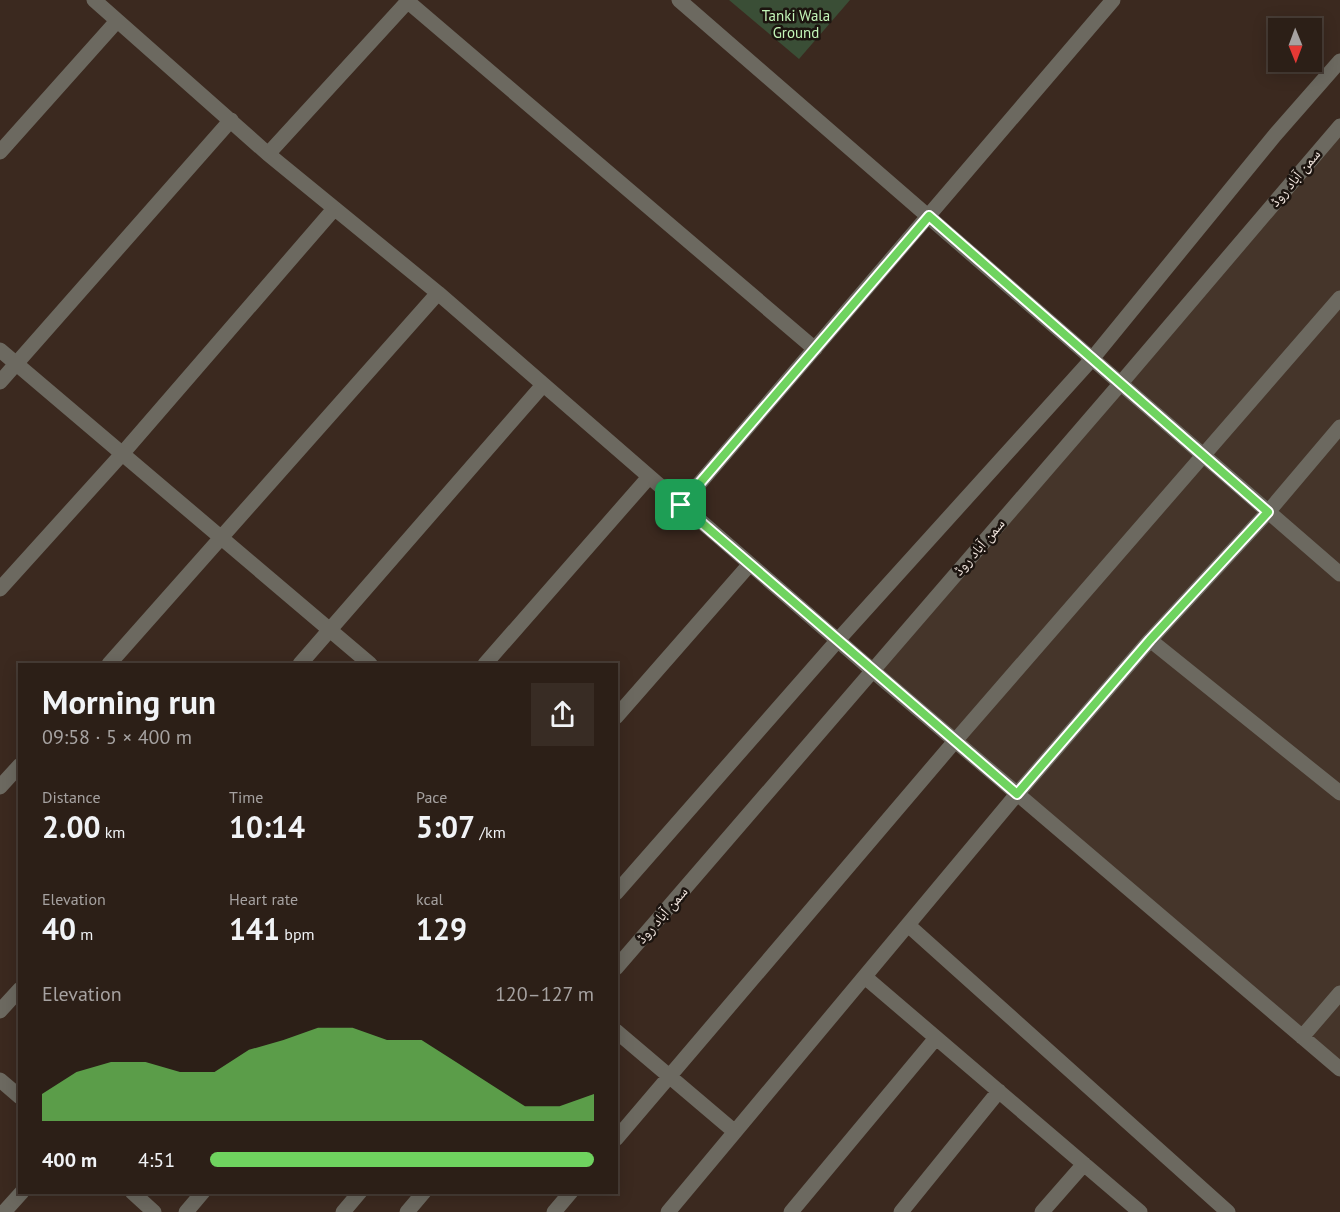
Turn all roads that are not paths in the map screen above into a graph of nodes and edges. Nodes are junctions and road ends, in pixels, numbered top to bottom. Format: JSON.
{"nodes":[{"id":1,"x":94,"y":0,"type":"edge"},
{"id":2,"x":679,"y":0,"type":"edge"},
{"id":3,"x":1113,"y":0,"type":"edge"},
{"id":4,"x":408,"y":1,"type":"edge"},
{"id":5,"x":117,"y":21,"type":"junction"},
{"id":6,"x":1340,"y":61,"type":"edge"},
{"id":7,"x":231,"y":120,"type":"junction"},
{"id":8,"x":1340,"y":126,"type":"edge"},
{"id":9,"x":0,"y":152,"type":"edge"},
{"id":10,"x":268,"y":154,"type":"junction"},
{"id":11,"x":334,"y":209,"type":"junction"},
{"id":12,"x":929,"y":216,"type":"junction"},
{"id":13,"x":438,"y":293,"type":"junction"},
{"id":14,"x":1340,"y":298,"type":"edge"},
{"id":15,"x":815,"y":349,"type":"junction"},
{"id":16,"x":0,"y":350,"type":"edge"},
{"id":17,"x":1092,"y":359,"type":"junction"},
{"id":18,"x":17,"y":364,"type":"junction"},
{"id":19,"x":0,"y":382,"type":"edge"},
{"id":20,"x":1121,"y":384,"type":"junction"},
{"id":21,"x":543,"y":385,"type":"junction"},
{"id":22,"x":1340,"y":427,"type":"edge"},
{"id":23,"x":122,"y":454,"type":"junction"},
{"id":24,"x":1204,"y":457,"type":"junction"},
{"id":25,"x":649,"y":477,"type":"junction"},
{"id":26,"x":681,"y":505,"type":"junction"},
{"id":27,"x":1268,"y":512,"type":"junction"},
{"id":28,"x":221,"y":538,"type":"junction"},
{"id":29,"x":750,"y":564,"type":"junction"},
{"id":30,"x":1340,"y":574,"type":"edge"},
{"id":31,"x":0,"y":589,"type":"edge"},
{"id":32,"x":330,"y":630,"type":"junction"},
{"id":33,"x":838,"y":640,"type":"junction"},
{"id":34,"x":1150,"y":640,"type":"junction"},
{"id":35,"x":110,"y":663,"type":"edge"},
{"id":36,"x":301,"y":663,"type":"edge"},
{"id":37,"x":369,"y":663,"type":"edge"},
{"id":38,"x":486,"y":663,"type":"edge"},
{"id":39,"x":872,"y":670,"type":"junction"},
{"id":40,"x":618,"y":715,"type":"edge"},
{"id":41,"x":956,"y":741,"type":"junction"},
{"id":42,"x":18,"y":767,"type":"edge"},
{"id":43,"x":0,"y":788,"type":"edge"},
{"id":44,"x":1340,"y":793,"type":"edge"},
{"id":45,"x":1017,"y":794,"type":"junction"},
{"id":46,"x":618,"y":891,"type":"edge"},
{"id":47,"x":908,"y":926,"type":"junction"},
{"id":48,"x":618,"y":966,"type":"edge"},
{"id":49,"x":865,"y":977,"type":"junction"},
{"id":50,"x":18,"y":991,"type":"edge"},
{"id":51,"x":1340,"y":993,"type":"edge"},
{"id":52,"x":0,"y":1011,"type":"edge"},
{"id":53,"x":618,"y":1033,"type":"edge"},
{"id":54,"x":1302,"y":1037,"type":"junction"},
{"id":55,"x":936,"y":1038,"type":"junction"},
{"id":56,"x":1340,"y":1069,"type":"edge"},
{"id":57,"x":670,"y":1077,"type":"junction"},
{"id":58,"x":0,"y":1080,"type":"edge"},
{"id":59,"x":999,"y":1091,"type":"junction"},
{"id":60,"x":18,"y":1095,"type":"edge"},
{"id":61,"x":735,"y":1132,"type":"junction"},
{"id":62,"x":618,"y":1137,"type":"edge"},
{"id":63,"x":1084,"y":1164,"type":"junction"},
{"id":64,"x":20,"y":1194,"type":"edge"},
{"id":65,"x":134,"y":1194,"type":"edge"},
{"id":66,"x":201,"y":1194,"type":"edge"},
{"id":67,"x":358,"y":1194,"type":"edge"},
{"id":68,"x":422,"y":1194,"type":"edge"},
{"id":69,"x":569,"y":1194,"type":"edge"},
{"id":70,"x":4,"y":1212,"type":"edge"},
{"id":71,"x":154,"y":1212,"type":"edge"},
{"id":72,"x":186,"y":1212,"type":"edge"},
{"id":73,"x":344,"y":1212,"type":"edge"},
{"id":74,"x":407,"y":1212,"type":"edge"},
{"id":75,"x":554,"y":1212,"type":"edge"},
{"id":76,"x":668,"y":1212,"type":"edge"},
{"id":77,"x":790,"y":1212,"type":"edge"},
{"id":78,"x":901,"y":1212,"type":"edge"},
{"id":79,"x":1042,"y":1212,"type":"edge"},
{"id":80,"x":1140,"y":1212,"type":"edge"},
{"id":81,"x":1228,"y":1212,"type":"edge"}],
"edges":[{"from":1,"to":5,"type":"street"},
{"from":2,"to":12,"type":"street"},
{"from":3,"to":12,"type":"street"},
{"from":4,"to":10,"type":"street"},
{"from":4,"to":15,"type":"street"},
{"from":5,"to":7,"type":"street"},
{"from":5,"to":9,"type":"street"},
{"from":6,"to":17,"type":"street"},
{"from":7,"to":10,"type":"street"},
{"from":7,"to":18,"type":"street"},
{"from":8,"to":20,"type":"street","name":"سمن آباد روڈ"},
{"from":10,"to":11,"type":"street"},
{"from":11,"to":13,"type":"street"},
{"from":11,"to":23,"type":"street"},
{"from":12,"to":15,"type":"street"},
{"from":12,"to":17,"type":"street"},
{"from":13,"to":21,"type":"street"},
{"from":13,"to":28,"type":"street"},
{"from":14,"to":24,"type":"street"},
{"from":15,"to":26,"type":"street"},
{"from":16,"to":18,"type":"street"},
{"from":17,"to":20,"type":"street"},
{"from":17,"to":33,"type":"street"},
{"from":18,"to":19,"type":"street"},
{"from":18,"to":23,"type":"street"},
{"from":20,"to":24,"type":"street"},
{"from":20,"to":39,"type":"street","name":"سمن آباد روڈ"},
{"from":21,"to":25,"type":"street"},
{"from":21,"to":32,"type":"street"},
{"from":22,"to":27,"type":"street"},
{"from":23,"to":28,"type":"street"},
{"from":23,"to":31,"type":"street"},
{"from":24,"to":27,"type":"street"},
{"from":24,"to":41,"type":"street"},
{"from":25,"to":26,"type":"street"},
{"from":25,"to":38,"type":"street"},
{"from":26,"to":29,"type":"street"},
{"from":27,"to":30,"type":"street"},
{"from":27,"to":34,"type":"street"},
{"from":28,"to":32,"type":"street"},
{"from":28,"to":35,"type":"street"},
{"from":29,"to":33,"type":"street"},
{"from":29,"to":40,"type":"street"},
{"from":32,"to":36,"type":"street"},
{"from":32,"to":37,"type":"street"},
{"from":33,"to":39,"type":"street"},
{"from":33,"to":46,"type":"street"},
{"from":34,"to":44,"type":"street"},
{"from":34,"to":45,"type":"street"},
{"from":39,"to":41,"type":"street"},
{"from":39,"to":48,"type":"street","name":"سمن آباد روڈ"},
{"from":41,"to":45,"type":"street"},
{"from":41,"to":57,"type":"street"},
{"from":42,"to":43,"type":"street"},
{"from":45,"to":47,"type":"street"},
{"from":45,"to":54,"type":"street"},
{"from":47,"to":49,"type":"street"},
{"from":47,"to":81,"type":"street"},
{"from":49,"to":55,"type":"street"},
{"from":49,"to":61,"type":"street"},
{"from":50,"to":52,"type":"street"},
{"from":51,"to":54,"type":"street"},
{"from":53,"to":57,"type":"street"},
{"from":54,"to":56,"type":"street"},
{"from":55,"to":59,"type":"street"},
{"from":55,"to":77,"type":"street"},
{"from":57,"to":61,"type":"street"},
{"from":57,"to":62,"type":"street"},
{"from":58,"to":60,"type":"street"},
{"from":59,"to":63,"type":"street"},
{"from":59,"to":78,"type":"street"},
{"from":61,"to":76,"type":"street"},
{"from":63,"to":79,"type":"street"},
{"from":63,"to":80,"type":"street"},
{"from":64,"to":70,"type":"street"},
{"from":65,"to":71,"type":"street"},
{"from":66,"to":72,"type":"street"},
{"from":67,"to":73,"type":"street"},
{"from":68,"to":74,"type":"street"},
{"from":69,"to":75,"type":"street"}]}
